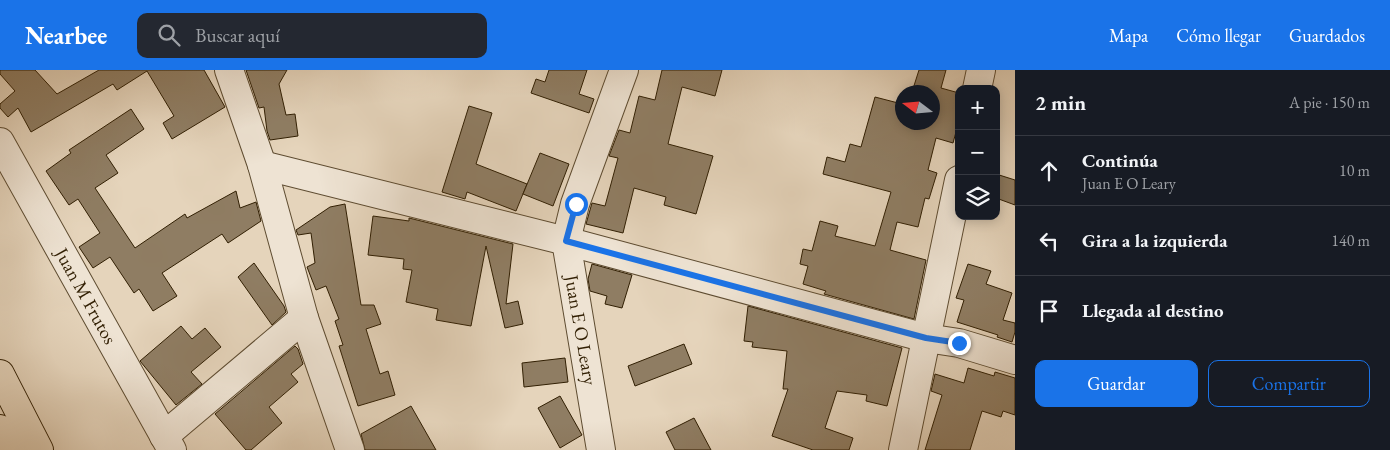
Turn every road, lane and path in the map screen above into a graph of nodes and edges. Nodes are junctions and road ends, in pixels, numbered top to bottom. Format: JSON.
{"nodes":[{"id":1,"x":229,"y":70,"type":"edge"},
{"id":2,"x":624,"y":70,"type":"edge"},
{"id":3,"x":981,"y":70,"type":"edge"},
{"id":4,"x":978,"y":85,"type":"edge"},
{"id":5,"x":0,"y":142,"type":"edge"},
{"id":6,"x":262,"y":165,"type":"junction"},
{"id":7,"x":955,"y":199,"type":"edge"},
{"id":8,"x":566,"y":241,"type":"junction"},
{"id":9,"x":304,"y":318,"type":"junction"},
{"id":10,"x":926,"y":338,"type":"junction"},
{"id":11,"x":1015,"y":360,"type":"edge"},
{"id":12,"x":0,"y":374,"type":"edge"},
{"id":13,"x":0,"y":429,"type":"edge"},
{"id":14,"x":168,"y":443,"type":"edge"},
{"id":15,"x":11,"y":450,"type":"edge"},
{"id":16,"x":39,"y":450,"type":"edge"},
{"id":17,"x":350,"y":450,"type":"edge"},
{"id":18,"x":601,"y":450,"type":"edge"},
{"id":19,"x":903,"y":450,"type":"edge"}],
"edges":[{"from":1,"to":6,"type":"street"},
{"from":2,"to":8,"type":"street","name":"Juan E O Leary"},
{"from":3,"to":4,"type":"street"},
{"from":5,"to":14,"type":"street","name":"Juan M Frutos"},
{"from":6,"to":8,"type":"street"},
{"from":6,"to":9,"type":"street"},
{"from":7,"to":10,"type":"street"},
{"from":8,"to":10,"type":"street"},
{"from":8,"to":18,"type":"street","name":"Juan E O Leary"},
{"from":9,"to":14,"type":"street"},
{"from":9,"to":17,"type":"street"},
{"from":10,"to":11,"type":"street"},
{"from":10,"to":19,"type":"street"},
{"from":12,"to":16,"type":"highway"},
{"from":13,"to":15,"type":"highway"}]}
